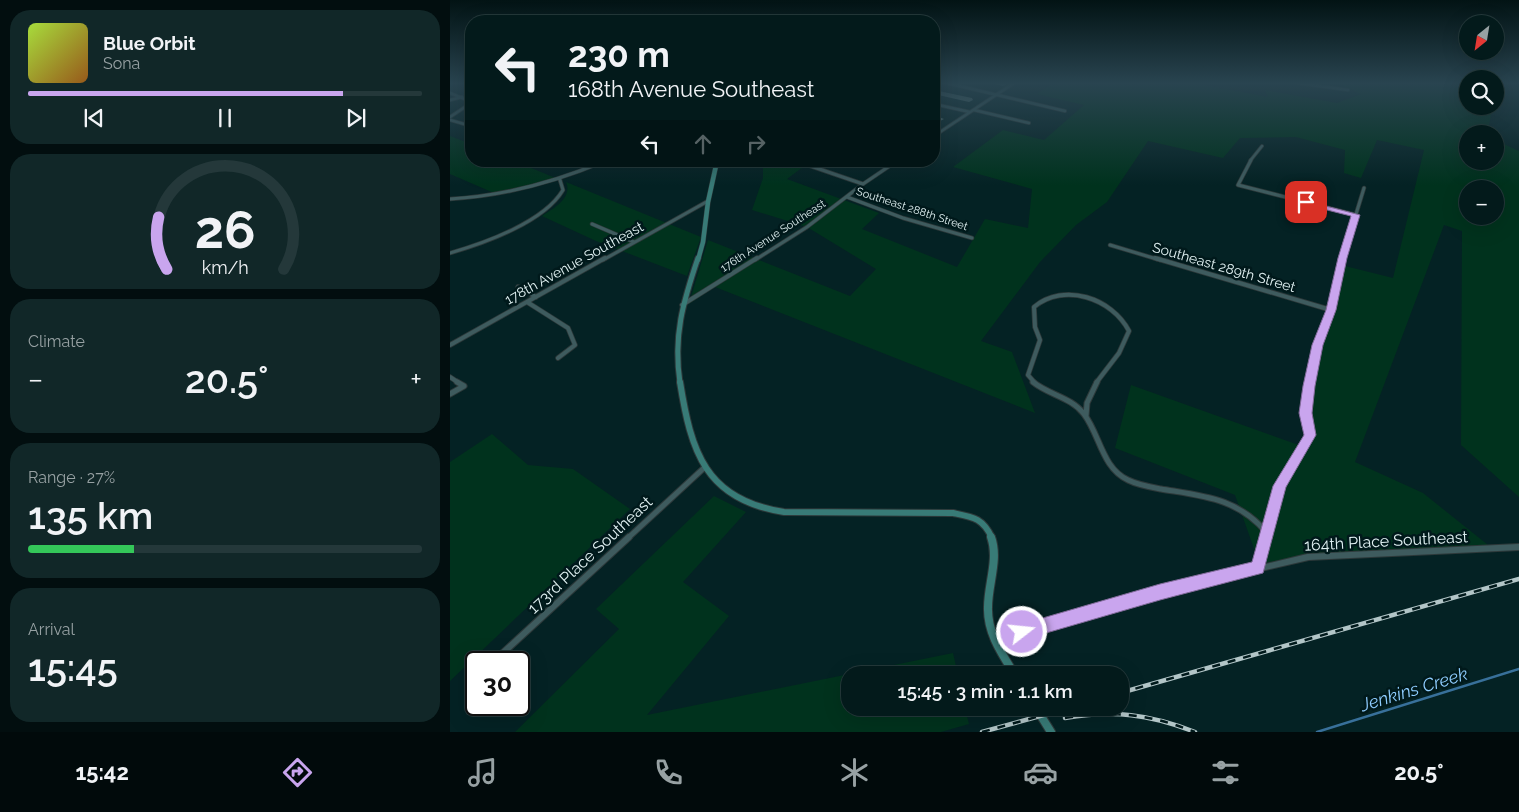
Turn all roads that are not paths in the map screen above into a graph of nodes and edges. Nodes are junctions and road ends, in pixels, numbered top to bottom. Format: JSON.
{"nodes":[{"id":1,"x":962,"y":117,"type":"edge"},
{"id":2,"x":1004,"y":117,"type":"edge"},
{"id":3,"x":450,"y":119,"type":"edge"},
{"id":4,"x":1028,"y":123,"type":"dead end"},
{"id":5,"x":465,"y":124,"type":"edge"},
{"id":6,"x":940,"y":132,"type":"edge"},
{"id":7,"x":1262,"y":146,"type":"dead end"},
{"id":8,"x":591,"y":167,"type":"edge"},
{"id":9,"x":716,"y":167,"type":"edge"},
{"id":10,"x":813,"y":167,"type":"edge"},
{"id":11,"x":888,"y":167,"type":"edge"},
{"id":12,"x":560,"y":180,"type":"junction"},
{"id":13,"x":863,"y":184,"type":"junction"},
{"id":14,"x":1364,"y":188,"type":"dead end"},
{"id":15,"x":847,"y":197,"type":"junction"},
{"id":16,"x":450,"y":199,"type":"edge"},
{"id":17,"x":708,"y":201,"type":"junction"},
{"id":18,"x":1356,"y":215,"type":"junction"},
{"id":19,"x":592,"y":224,"type":"dead end"},
{"id":20,"x":972,"y":238,"type":"dead end"},
{"id":21,"x":634,"y":242,"type":"junction"},
{"id":22,"x":1110,"y":245,"type":"dead end"},
{"id":23,"x":450,"y":254,"type":"edge"},
{"id":24,"x":518,"y":287,"type":"dead end"},
{"id":25,"x":536,"y":297,"type":"junction"},
{"id":26,"x":527,"y":302,"type":"junction"},
{"id":27,"x":682,"y":306,"type":"junction"},
{"id":28,"x":1331,"y":310,"type":"junction"},
{"id":29,"x":450,"y":345,"type":"edge"},
{"id":30,"x":558,"y":358,"type":"dead end"},
{"id":31,"x":450,"y":377,"type":"edge"},
{"id":32,"x":450,"y":394,"type":"edge"},
{"id":33,"x":1086,"y":416,"type":"junction"},
{"id":34,"x":705,"y":467,"type":"junction"},
{"id":35,"x":1267,"y":533,"type":"junction"},
{"id":36,"x":1519,"y":547,"type":"edge"},
{"id":37,"x":1258,"y":567,"type":"junction"},
{"id":38,"x":998,"y":644,"type":"junction"},
{"id":39,"x":505,"y":651,"type":"edge"},
{"id":40,"x":1009,"y":666,"type":"edge"},
{"id":41,"x":1041,"y":716,"type":"edge"},
{"id":42,"x":1051,"y":732,"type":"edge"}],
"edges":[{"from":1,"to":6,"type":"street"},
{"from":2,"to":4,"type":"street"},
{"from":3,"to":5,"type":"street"},
{"from":7,"to":18,"type":"street"},
{"from":8,"to":12,"type":"street"},
{"from":9,"to":17,"type":"street"},
{"from":10,"to":13,"type":"street"},
{"from":11,"to":13,"type":"street","name":"176th Avenue Southeast"},
{"from":12,"to":16,"type":"street"},
{"from":12,"to":23,"type":"street"},
{"from":13,"to":15,"type":"street","name":"176th Avenue Southeast"},
{"from":14,"to":18,"type":"street"},
{"from":15,"to":20,"type":"street","name":"Southeast 288th Street"},
{"from":15,"to":27,"type":"street","name":"176th Avenue Southeast"},
{"from":17,"to":21,"type":"street","name":"178th Avenue Southeast"},
{"from":17,"to":27,"type":"street"},
{"from":18,"to":28,"type":"street"},
{"from":19,"to":21,"type":"street"},
{"from":21,"to":25,"type":"street","name":"178th Avenue Southeast"},
{"from":22,"to":28,"type":"street","name":"Southeast 289th Street"},
{"from":24,"to":25,"type":"street"},
{"from":25,"to":26,"type":"street","name":"178th Avenue Southeast"},
{"from":26,"to":29,"type":"street","name":"178th Avenue Southeast"},
{"from":26,"to":30,"type":"street"},
{"from":27,"to":34,"type":"street"},
{"from":28,"to":35,"type":"street"},
{"from":31,"to":32,"type":"street"},
{"from":33,"to":33,"type":"street"},
{"from":33,"to":35,"type":"street"},
{"from":34,"to":38,"type":"street"},
{"from":34,"to":39,"type":"street","name":"173rd Place Southeast"},
{"from":35,"to":37,"type":"street"},
{"from":36,"to":37,"type":"street","name":"164th Place Southeast"},
{"from":37,"to":38,"type":"street","name":"164th Place Southeast"},
{"from":38,"to":40,"type":"street"},
{"from":41,"to":42,"type":"street"}]}
